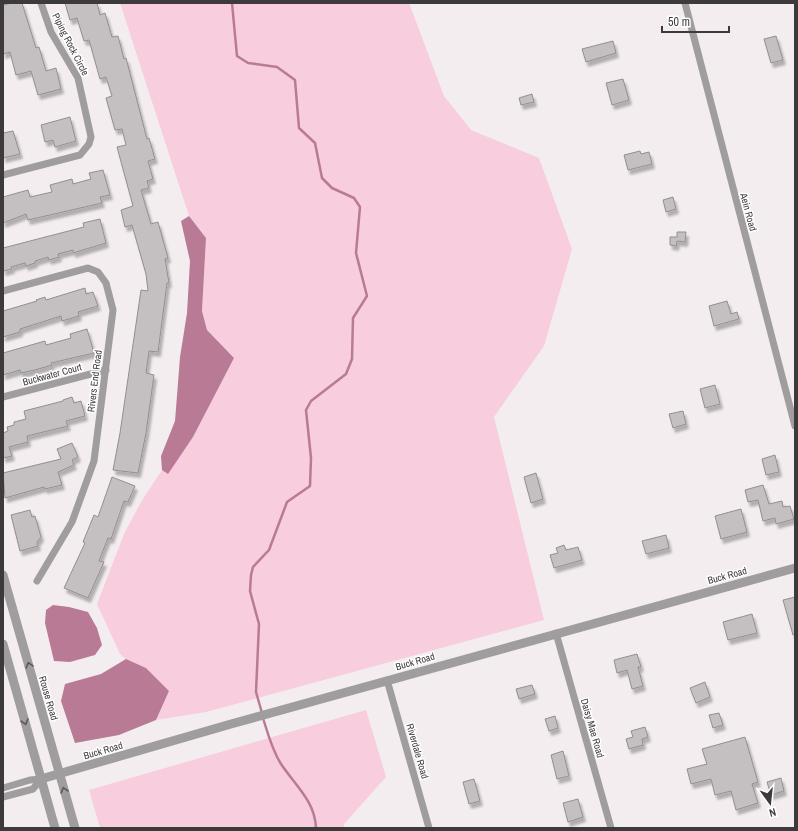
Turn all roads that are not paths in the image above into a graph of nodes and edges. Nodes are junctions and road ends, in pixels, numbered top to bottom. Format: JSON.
{"nodes":[{"id":1,"x":41,"y":3,"type":"edge"},
{"id":2,"x":685,"y":3,"type":"edge"},
{"id":3,"x":3,"y":175,"type":"edge"},
{"id":4,"x":3,"y":291,"type":"edge"},
{"id":5,"x":106,"y":370,"type":"junction"},
{"id":6,"x":3,"y":397,"type":"edge"},
{"id":7,"x":795,"y":426,"type":"edge"},
{"id":8,"x":795,"y":568,"type":"edge"},
{"id":9,"x":3,"y":575,"type":"edge"},
{"id":10,"x":37,"y":581,"type":"dead end"},
{"id":11,"x":556,"y":634,"type":"junction"},
{"id":12,"x":3,"y":644,"type":"edge"},
{"id":13,"x":387,"y":680,"type":"junction"},
{"id":14,"x":60,"y":774,"type":"junction"},
{"id":15,"x":41,"y":779,"type":"junction"},
{"id":16,"x":3,"y":788,"type":"edge"},
{"id":17,"x":3,"y":797,"type":"edge"},
{"id":18,"x":55,"y":828,"type":"edge"},
{"id":19,"x":75,"y":828,"type":"edge"},
{"id":20,"x":429,"y":828,"type":"edge"},
{"id":21,"x":611,"y":828,"type":"edge"}],
"edges":[{"from":1,"to":3,"type":"street","name":"Piping Rock Circle"},
{"from":2,"to":7,"type":"street","name":"Aein Road"},
{"from":4,"to":5,"type":"street","name":"Rivers End Road"},
{"from":5,"to":6,"type":"street","name":"Buckwater Court"},
{"from":5,"to":10,"type":"street","name":"Rivers End Road"},
{"from":8,"to":11,"type":"street","name":"Buck Road"},
{"from":14,"to":9,"type":"street","name":"Rouse Road","one_way":true},
{"from":11,"to":13,"type":"street","name":"Buck Road"},
{"from":11,"to":21,"type":"street","name":"Daisy Mae Road"},
{"from":12,"to":15,"type":"street","one_way":true},
{"from":13,"to":14,"type":"street","name":"Buck Road"},
{"from":13,"to":20,"type":"street","name":"Riverdale Road"},
{"from":14,"to":15,"type":"street","name":"Buck Road"},
{"from":19,"to":14,"type":"street","name":"Rouse Road","one_way":true},
{"from":15,"to":16,"type":"street","name":"Buck Road"},
{"from":15,"to":17,"type":"street","name":"Buck Road"},
{"from":15,"to":18,"type":"street"}]}
